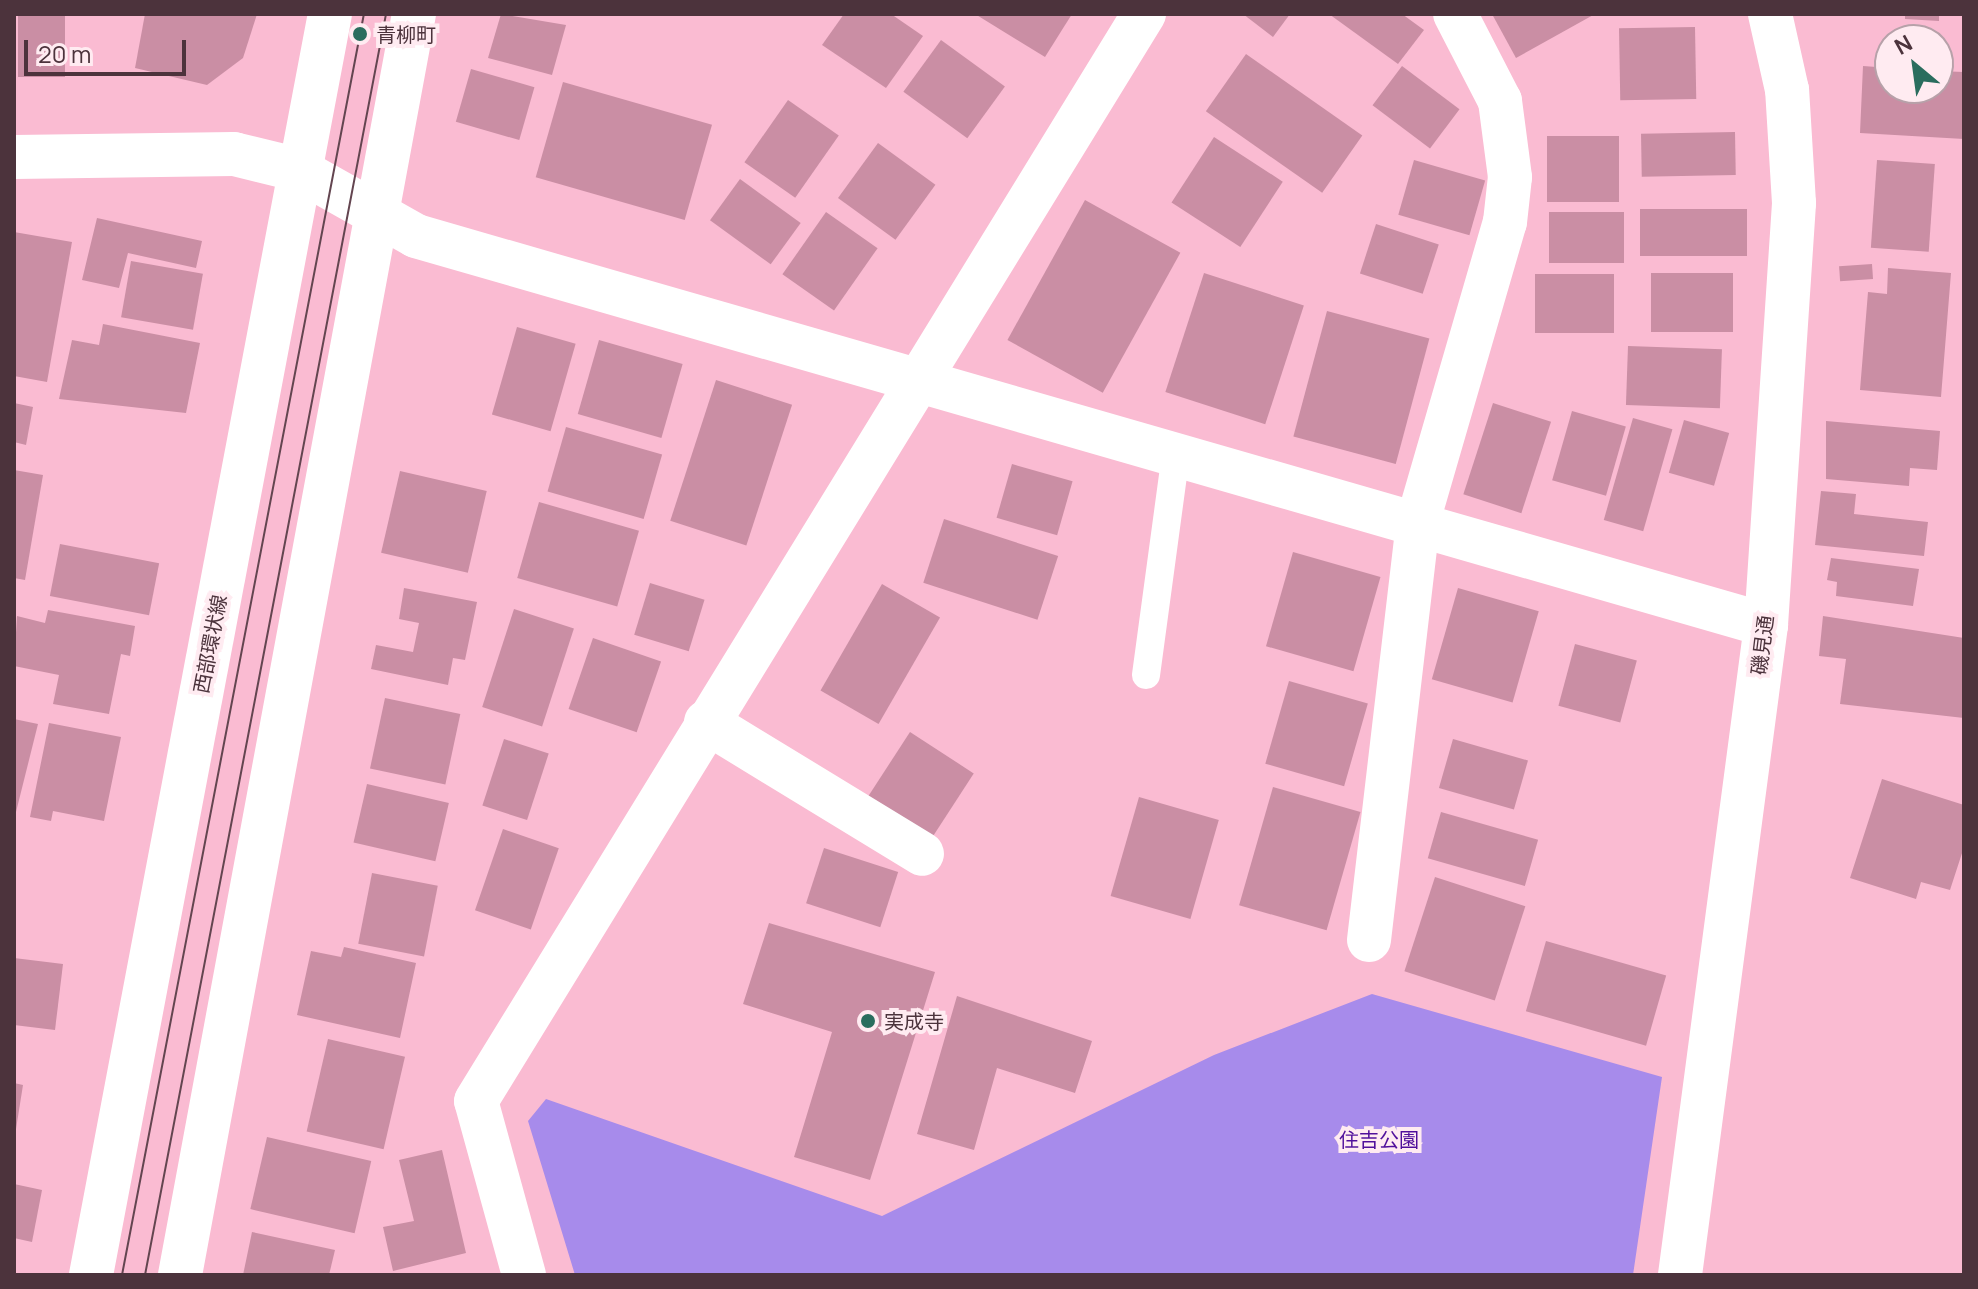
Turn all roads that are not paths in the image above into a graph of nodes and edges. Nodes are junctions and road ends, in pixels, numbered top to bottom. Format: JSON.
{"nodes":[{"id":1,"x":330,"y":14,"type":"edge"},
{"id":2,"x":414,"y":14,"type":"edge"},
{"id":3,"x":1144,"y":14,"type":"edge"},
{"id":4,"x":1455,"y":14,"type":"edge"},
{"id":5,"x":1770,"y":14,"type":"edge"},
{"id":6,"x":14,"y":157,"type":"edge"},
{"id":7,"x":299,"y":170,"type":"junction"},
{"id":8,"x":379,"y":216,"type":"junction"},
{"id":9,"x":913,"y":379,"type":"junction"},
{"id":10,"x":1176,"y":453,"type":"junction"},
{"id":11,"x":1418,"y":521,"type":"junction"},
{"id":12,"x":1766,"y":625,"type":"junction"},
{"id":13,"x":1146,"y":675,"type":"dead end"},
{"id":14,"x":706,"y":722,"type":"junction"},
{"id":15,"x":922,"y":854,"type":"dead end"},
{"id":16,"x":1369,"y":940,"type":"dead end"},
{"id":17,"x":91,"y":1275,"type":"edge"},
{"id":18,"x":180,"y":1275,"type":"edge"},
{"id":19,"x":524,"y":1275,"type":"edge"},
{"id":20,"x":1680,"y":1275,"type":"edge"}],
"edges":[{"from":1,"to":7,"type":"street","name":"西部環状線"},
{"from":2,"to":8,"type":"street"},
{"from":3,"to":9,"type":"street"},
{"from":4,"to":11,"type":"street"},
{"from":5,"to":12,"type":"street","name":"磯見通"},
{"from":6,"to":7,"type":"street"},
{"from":7,"to":8,"type":"street"},
{"from":7,"to":17,"type":"street","name":"西部環状線"},
{"from":8,"to":9,"type":"street"},
{"from":8,"to":18,"type":"street"},
{"from":9,"to":10,"type":"street"},
{"from":9,"to":14,"type":"street"},
{"from":10,"to":11,"type":"street"},
{"from":10,"to":13,"type":"lane"},
{"from":11,"to":12,"type":"street"},
{"from":11,"to":16,"type":"street"},
{"from":12,"to":20,"type":"street","name":"磯見通"},
{"from":14,"to":15,"type":"street"},
{"from":14,"to":19,"type":"street"}]}
